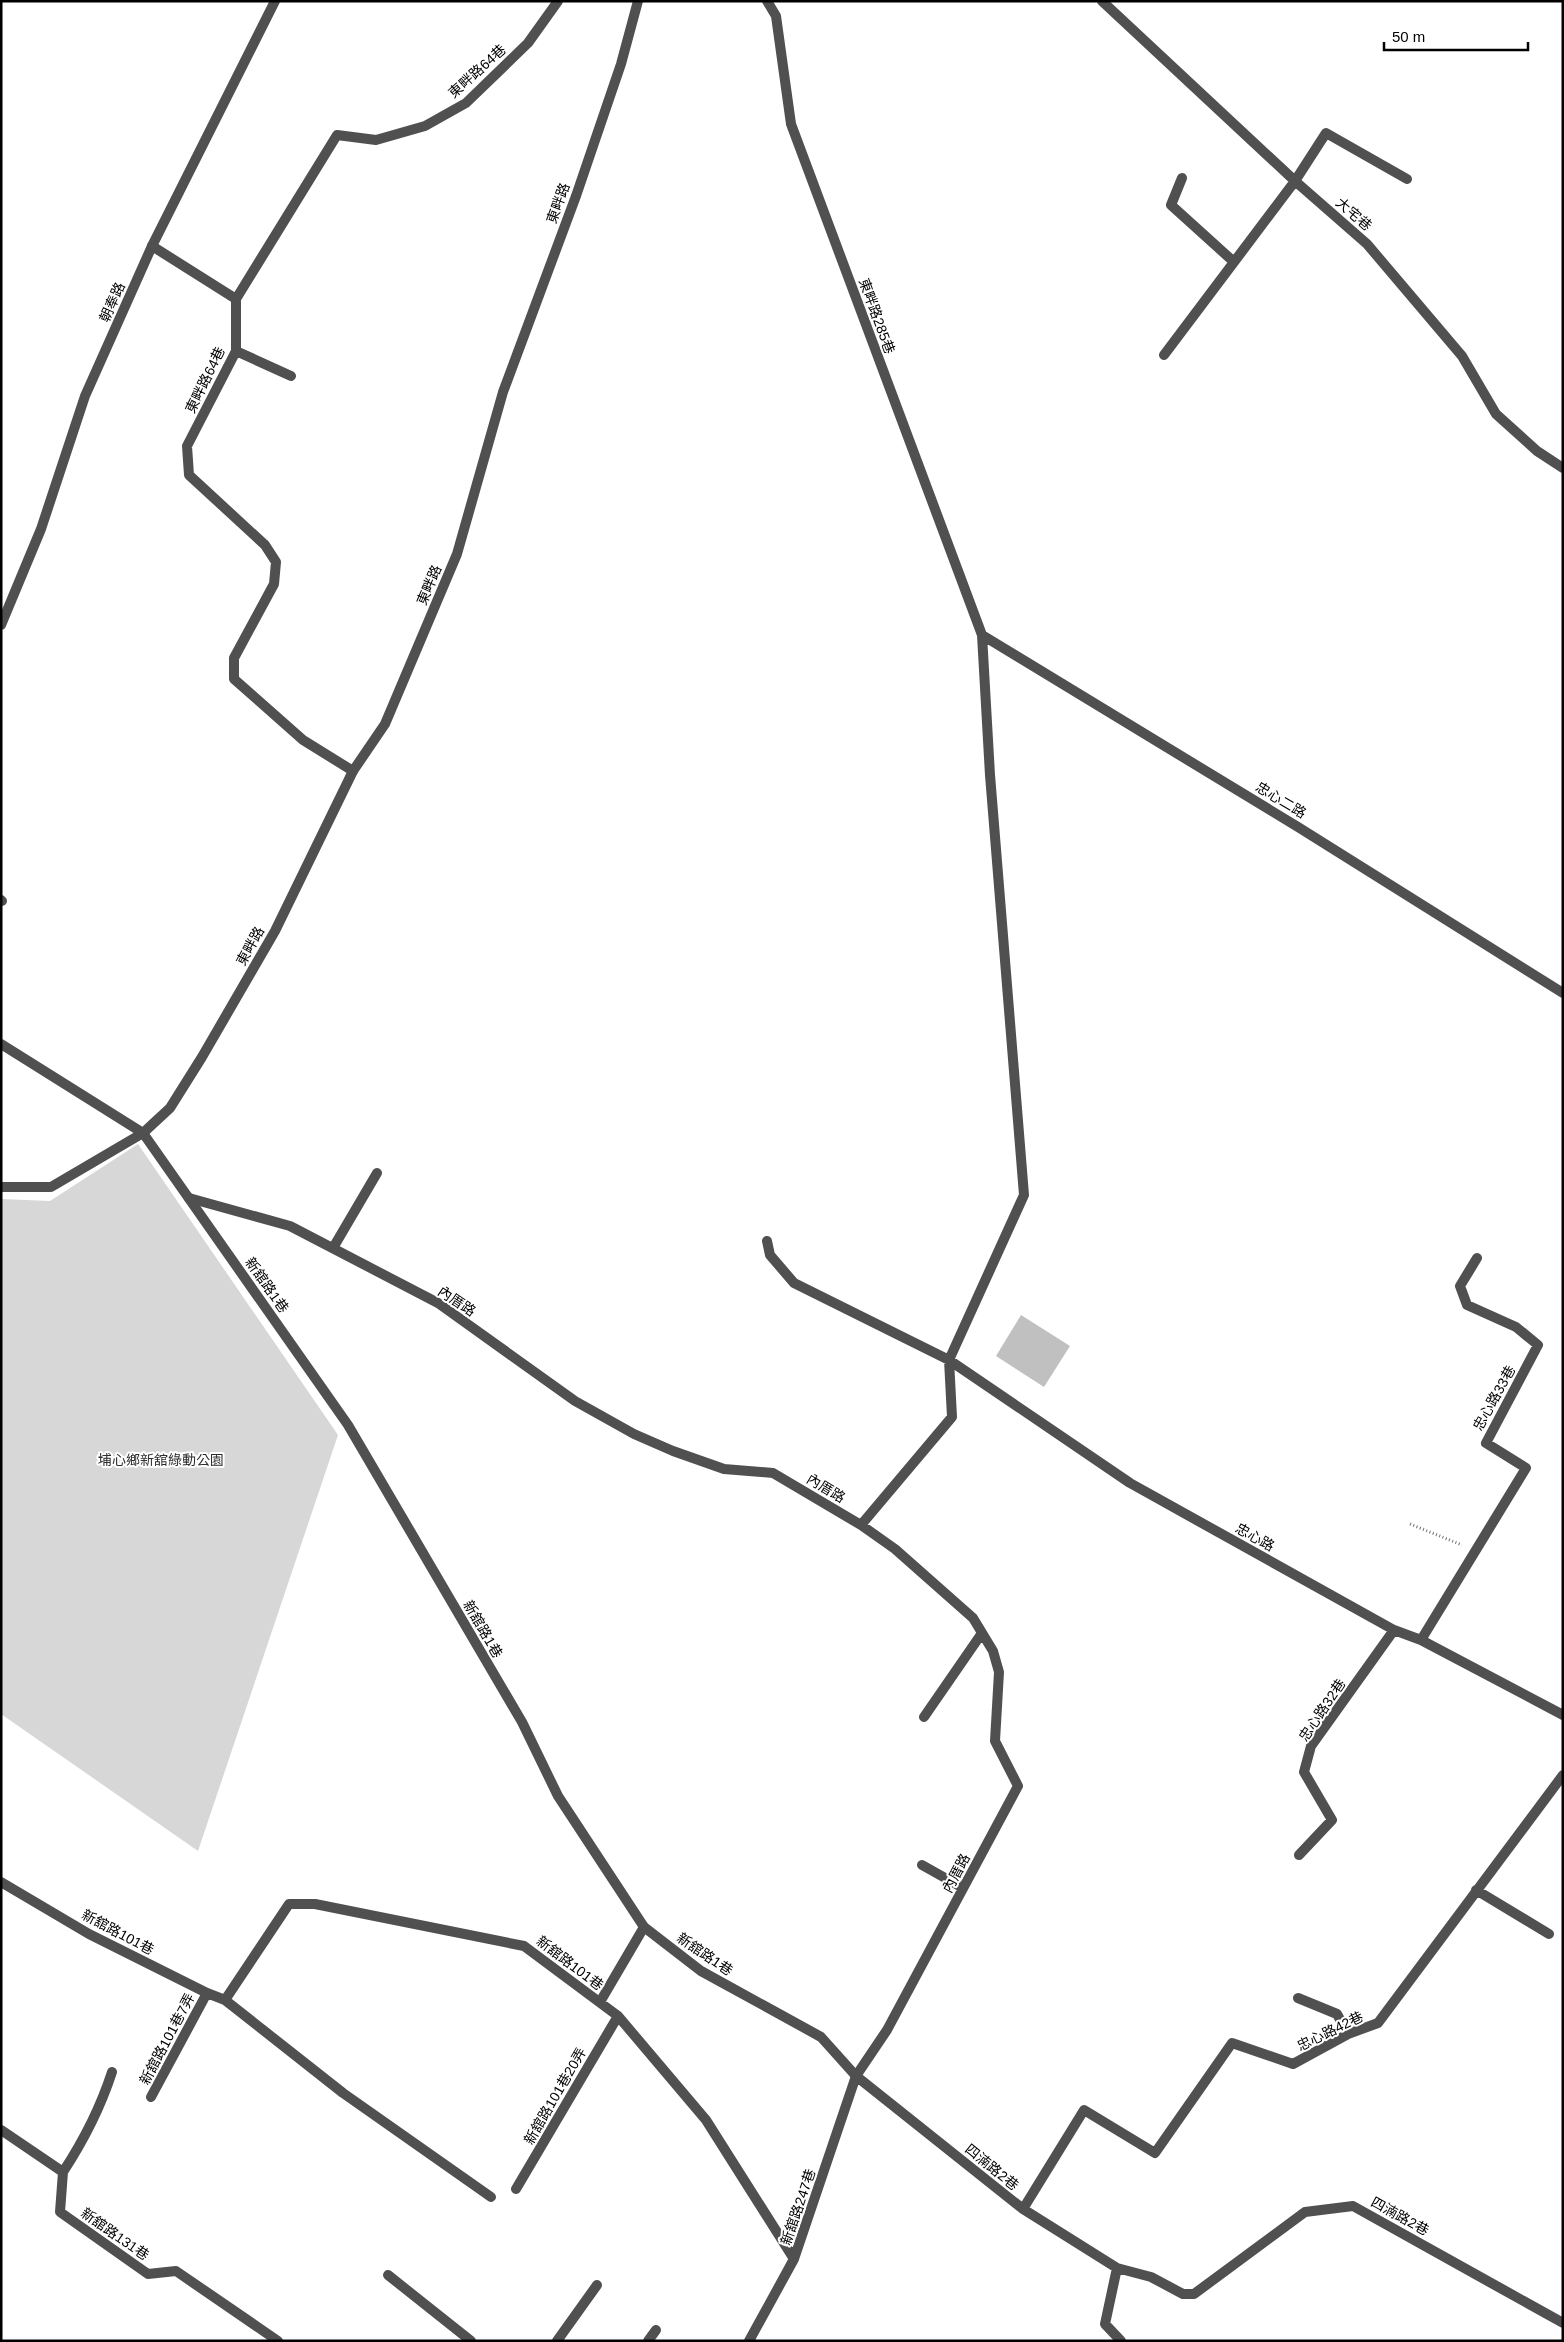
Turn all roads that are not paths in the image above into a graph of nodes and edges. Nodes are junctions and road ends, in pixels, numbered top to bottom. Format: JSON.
{"nodes":[{"id":1,"x":275,"y":1,"type":"edge"},
{"id":2,"x":558,"y":1,"type":"edge"},
{"id":3,"x":638,"y":1,"type":"edge"},
{"id":4,"x":767,"y":1,"type":"edge"},
{"id":5,"x":1102,"y":1,"type":"edge"},
{"id":6,"x":1182,"y":178,"type":"dead end"},
{"id":7,"x":1407,"y":179,"type":"dead end"},
{"id":8,"x":1295,"y":181,"type":"junction"},
{"id":9,"x":152,"y":246,"type":"junction"},
{"id":10,"x":1234,"y":262,"type":"junction"},
{"id":11,"x":236,"y":299,"type":"junction"},
{"id":12,"x":236,"y":351,"type":"junction"},
{"id":13,"x":1164,"y":355,"type":"dead end"},
{"id":14,"x":291,"y":376,"type":"dead end"},
{"id":15,"x":1563,"y":468,"type":"edge"},
{"id":16,"x":1,"y":626,"type":"edge"},
{"id":17,"x":982,"y":635,"type":"junction"},
{"id":18,"x":353,"y":771,"type":"junction"},
{"id":19,"x":1563,"y":994,"type":"edge"},
{"id":20,"x":1,"y":1044,"type":"edge"},
{"id":21,"x":143,"y":1133,"type":"junction"},
{"id":22,"x":377,"y":1172,"type":"dead end"},
{"id":23,"x":1,"y":1187,"type":"edge"},
{"id":24,"x":189,"y":1198,"type":"junction"},
{"id":25,"x":767,"y":1241,"type":"dead end"},
{"id":26,"x":333,"y":1248,"type":"junction"},
{"id":27,"x":1477,"y":1258,"type":"dead end"},
{"id":28,"x":949,"y":1360,"type":"junction"},
{"id":29,"x":861,"y":1524,"type":"junction"},
{"id":30,"x":1394,"y":1630,"type":"junction"},
{"id":31,"x":982,"y":1633,"type":"junction"},
{"id":32,"x":1421,"y":1640,"type":"junction"},
{"id":33,"x":1563,"y":1715,"type":"edge"},
{"id":34,"x":924,"y":1717,"type":"dead end"},
{"id":35,"x":1563,"y":1775,"type":"edge"},
{"id":36,"x":1299,"y":1855,"type":"dead end"},
{"id":37,"x":922,"y":1865,"type":"dead end"},
{"id":38,"x":1,"y":1882,"type":"edge"},
{"id":39,"x":963,"y":1888,"type":"junction"},
{"id":40,"x":1476,"y":1890,"type":"junction"},
{"id":41,"x":644,"y":1927,"type":"junction"},
{"id":42,"x":1550,"y":1934,"type":"dead end"},
{"id":43,"x":207,"y":1993,"type":"junction"},
{"id":44,"x":1298,"y":1998,"type":"dead end"},
{"id":45,"x":226,"y":2000,"type":"junction"},
{"id":46,"x":600,"y":2002,"type":"junction"},
{"id":47,"x":618,"y":2016,"type":"junction"},
{"id":48,"x":1348,"y":2034,"type":"junction"},
{"id":49,"x":112,"y":2072,"type":"dead end"},
{"id":50,"x":856,"y":2076,"type":"junction"},
{"id":51,"x":151,"y":2097,"type":"dead end"},
{"id":52,"x":1,"y":2130,"type":"edge"},
{"id":53,"x":63,"y":2172,"type":"junction"},
{"id":54,"x":516,"y":2189,"type":"dead end"},
{"id":55,"x":492,"y":2197,"type":"dead end"},
{"id":56,"x":1023,"y":2209,"type":"junction"},
{"id":57,"x":794,"y":2259,"type":"junction"},
{"id":58,"x":1117,"y":2268,"type":"junction"},
{"id":59,"x":388,"y":2275,"type":"dead end"},
{"id":60,"x":597,"y":2285,"type":"dead end"},
{"id":61,"x":1563,"y":2323,"type":"edge"},
{"id":62,"x":656,"y":2330,"type":"dead end"},
{"id":63,"x":278,"y":2341,"type":"edge"},
{"id":64,"x":471,"y":2341,"type":"edge"},
{"id":65,"x":557,"y":2341,"type":"edge"},
{"id":66,"x":648,"y":2341,"type":"edge"},
{"id":67,"x":749,"y":2341,"type":"edge"},
{"id":68,"x":1122,"y":2341,"type":"edge"}],
"edges":[{"from":1,"to":9,"type":"street","name":"朝奉路"},
{"from":2,"to":11,"type":"street","name":"東畔路64巷"},
{"from":3,"to":18,"type":"street","name":"東畔路"},
{"from":4,"to":17,"type":"street","name":"東畔路285巷"},
{"from":5,"to":8,"type":"street","name":"大宅巷"},
{"from":6,"to":10,"type":"street"},
{"from":7,"to":8,"type":"street"},
{"from":8,"to":10,"type":"street"},
{"from":8,"to":15,"type":"street","name":"大宅巷"},
{"from":9,"to":11,"type":"street"},
{"from":9,"to":16,"type":"street","name":"朝奉路"},
{"from":10,"to":13,"type":"street"},
{"from":11,"to":12,"type":"street","name":"東畔路64巷"},
{"from":12,"to":14,"type":"street"},
{"from":12,"to":18,"type":"street","name":"東畔路64巷"},
{"from":17,"to":19,"type":"street","name":"忠心二路"},
{"from":17,"to":28,"type":"street","name":"東畔路285巷"},
{"from":18,"to":21,"type":"street","name":"東畔路"},
{"from":20,"to":21,"type":"street"},
{"from":21,"to":23,"type":"street","name":"東畔路"},
{"from":21,"to":24,"type":"street","name":"新舘路1巷"},
{"from":22,"to":26,"type":"street"},
{"from":24,"to":26,"type":"street","name":"內厝路"},
{"from":24,"to":41,"type":"street","name":"新舘路1巷"},
{"from":25,"to":28,"type":"street","name":"忠心路"},
{"from":26,"to":29,"type":"street","name":"內厝路"},
{"from":27,"to":32,"type":"street","name":"忠心路33巷"},
{"from":28,"to":29,"type":"street"},
{"from":28,"to":30,"type":"street","name":"忠心路"},
{"from":29,"to":31,"type":"street","name":"內厝路"},
{"from":30,"to":32,"type":"street","name":"忠心路"},
{"from":30,"to":36,"type":"street","name":"忠心路32巷"},
{"from":31,"to":34,"type":"street"},
{"from":31,"to":39,"type":"street","name":"內厝路"},
{"from":32,"to":33,"type":"street","name":"忠心路"},
{"from":35,"to":40,"type":"street","name":"忠心路42巷"},
{"from":37,"to":39,"type":"street"},
{"from":38,"to":43,"type":"street","name":"新舘路101巷"},
{"from":39,"to":50,"type":"street","name":"內厝路"},
{"from":40,"to":42,"type":"street"},
{"from":40,"to":48,"type":"street","name":"忠心路42巷"},
{"from":41,"to":46,"type":"street"},
{"from":41,"to":50,"type":"street","name":"新舘路1巷"},
{"from":43,"to":45,"type":"street","name":"新舘路101巷"},
{"from":43,"to":51,"type":"street","name":"新舘路101巷7弄"},
{"from":44,"to":48,"type":"street"},
{"from":45,"to":46,"type":"street","name":"新舘路101巷"},
{"from":45,"to":55,"type":"street","name":"新舘路101巷"},
{"from":46,"to":47,"type":"street","name":"新舘路101巷"},
{"from":47,"to":54,"type":"street","name":"新舘路101巷20弄"},
{"from":47,"to":57,"type":"street","name":"新舘路101巷"},
{"from":48,"to":56,"type":"street","name":"忠心路42巷"},
{"from":49,"to":53,"type":"street"},
{"from":50,"to":56,"type":"street","name":"四湳路2巷"},
{"from":50,"to":57,"type":"street","name":"新舘路247巷"},
{"from":52,"to":53,"type":"street"},
{"from":53,"to":63,"type":"street","name":"新舘路131巷"},
{"from":56,"to":58,"type":"street","name":"四湳路2巷"},
{"from":57,"to":67,"type":"street","name":"新舘路247巷"},
{"from":58,"to":61,"type":"street","name":"四湳路2巷"},
{"from":58,"to":68,"type":"street"},
{"from":59,"to":64,"type":"street"},
{"from":60,"to":65,"type":"street"},
{"from":62,"to":66,"type":"street"}]}
